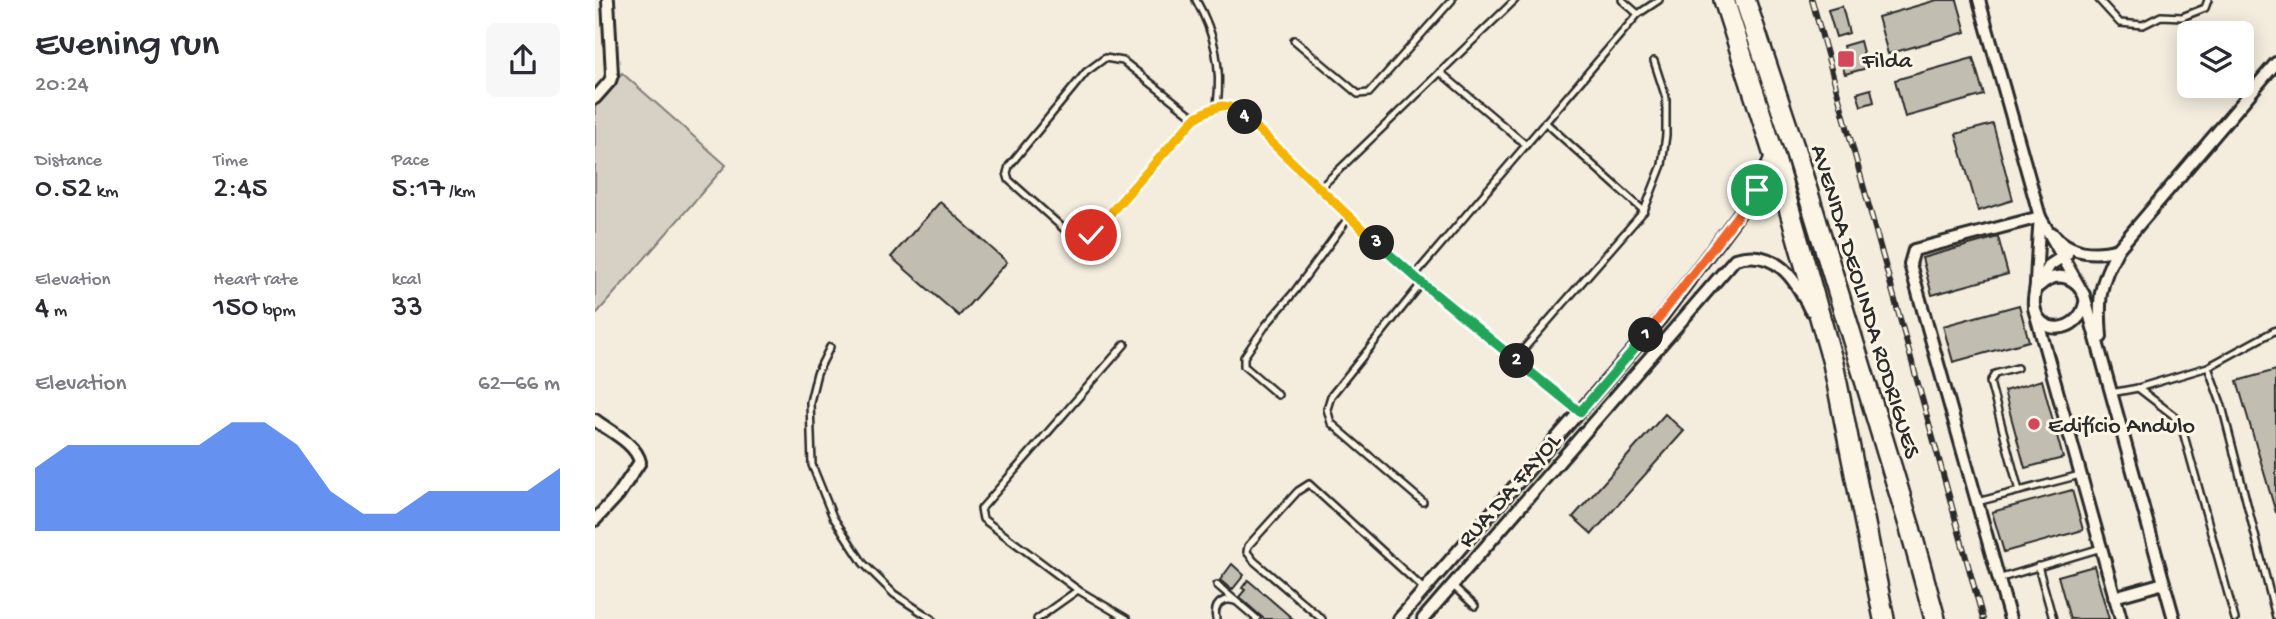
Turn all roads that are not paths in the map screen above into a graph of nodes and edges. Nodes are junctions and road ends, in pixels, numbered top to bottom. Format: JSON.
{"nodes":[{"id":1,"x":608,"y":0,"type":"edge"},
{"id":2,"x":1196,"y":0,"type":"edge"},
{"id":3,"x":1452,"y":0,"type":"edge"},
{"id":4,"x":1515,"y":0,"type":"edge"},
{"id":5,"x":1622,"y":0,"type":"edge"},
{"id":6,"x":1659,"y":0,"type":"edge"},
{"id":7,"x":1724,"y":0,"type":"edge"},
{"id":8,"x":1745,"y":0,"type":"edge"},
{"id":9,"x":1979,"y":0,"type":"edge"},
{"id":10,"x":2099,"y":0,"type":"edge"},
{"id":11,"x":2208,"y":0,"type":"edge"},
{"id":12,"x":1638,"y":14,"type":"junction"},
{"id":13,"x":1294,"y":40,"type":"dead end"},
{"id":14,"x":1654,"y":61,"type":"dead end"},
{"id":15,"x":2276,"y":62,"type":"edge"},
{"id":16,"x":1440,"y":72,"type":"junction"},
{"id":17,"x":595,"y":98,"type":"edge"},
{"id":18,"x":1217,"y":106,"type":"junction"},
{"id":19,"x":1195,"y":118,"type":"junction"},
{"id":20,"x":1545,"y":122,"type":"junction"},
{"id":21,"x":1526,"y":145,"type":"junction"},
{"id":22,"x":1773,"y":152,"type":"junction"},
{"id":23,"x":1319,"y":189,"type":"junction"},
{"id":24,"x":1644,"y":211,"type":"junction"},
{"id":25,"x":1349,"y":217,"type":"junction"},
{"id":26,"x":2040,"y":217,"type":"junction"},
{"id":27,"x":2118,"y":248,"type":"junction"},
{"id":28,"x":2078,"y":251,"type":"junction"},
{"id":29,"x":2061,"y":256,"type":"junction"},
{"id":30,"x":1414,"y":275,"type":"junction"},
{"id":31,"x":1422,"y":283,"type":"junction"},
{"id":32,"x":2035,"y":291,"type":"junction"},
{"id":33,"x":2082,"y":291,"type":"junction"},
{"id":34,"x":2034,"y":309,"type":"junction"},
{"id":35,"x":2276,"y":330,"type":"edge"},
{"id":36,"x":1125,"y":344,"type":"dead end"},
{"id":37,"x":830,"y":347,"type":"dead end"},
{"id":38,"x":1515,"y":359,"type":"junction"},
{"id":39,"x":2102,"y":361,"type":"junction"},
{"id":40,"x":1833,"y":363,"type":"junction"},
{"id":41,"x":2208,"y":367,"type":"junction"},
{"id":42,"x":2017,"y":369,"type":"dead end"},
{"id":43,"x":2138,"y":387,"type":"junction"},
{"id":44,"x":2111,"y":393,"type":"junction"},
{"id":45,"x":1278,"y":395,"type":"dead end"},
{"id":46,"x":1580,"y":412,"type":"junction"},
{"id":47,"x":595,"y":420,"type":"edge"},
{"id":48,"x":2081,"y":475,"type":"junction"},
{"id":49,"x":2019,"y":491,"type":"junction"},
{"id":50,"x":1423,"y":502,"type":"dead end"},
{"id":51,"x":1977,"y":502,"type":"junction"},
{"id":52,"x":595,"y":520,"type":"edge"},
{"id":53,"x":2101,"y":548,"type":"junction"},
{"id":54,"x":2039,"y":566,"type":"junction"},
{"id":55,"x":1998,"y":579,"type":"junction"},
{"id":56,"x":2164,"y":583,"type":"junction"},
{"id":57,"x":1217,"y":584,"type":"dead end"},
{"id":58,"x":1452,"y":585,"type":"junction"},
{"id":59,"x":1078,"y":590,"type":"junction"},
{"id":60,"x":1425,"y":590,"type":"junction"},
{"id":61,"x":2114,"y":597,"type":"junction"},
{"id":62,"x":1238,"y":603,"type":"junction"},
{"id":63,"x":1475,"y":606,"type":"dead end"},
{"id":64,"x":2276,"y":618,"type":"edge"},
{"id":65,"x":932,"y":619,"type":"edge"},
{"id":66,"x":1037,"y":619,"type":"edge"},
{"id":67,"x":1127,"y":619,"type":"edge"},
{"id":68,"x":1216,"y":619,"type":"edge"},
{"id":69,"x":1257,"y":619,"type":"edge"},
{"id":70,"x":1322,"y":619,"type":"edge"},
{"id":71,"x":1399,"y":619,"type":"edge"},
{"id":72,"x":1423,"y":619,"type":"edge"},
{"id":73,"x":1884,"y":619,"type":"edge"},
{"id":74,"x":1935,"y":619,"type":"edge"},
{"id":75,"x":2010,"y":619,"type":"edge"},
{"id":76,"x":2053,"y":619,"type":"edge"},
{"id":77,"x":2120,"y":619,"type":"edge"},
{"id":78,"x":2174,"y":619,"type":"edge"},
{"id":79,"x":2235,"y":619,"type":"edge"}],
"edges":[{"from":1,"to":17,"type":"street"},
{"from":2,"to":18,"type":"lane"},
{"from":3,"to":13,"type":"lane"},
{"from":4,"to":16,"type":"lane"},
{"from":5,"to":12,"type":"lane"},
{"from":6,"to":12,"type":"lane"},
{"from":7,"to":22,"type":"highway","name":"AVENIDA DEOLINDA RODRIGUES"},
{"from":8,"to":74,"type":"highway","name":"AVENIDA DEOLINDA RODRIGUES"},
{"from":9,"to":26,"type":"street"},
{"from":10,"to":11,"type":"lane"},
{"from":12,"to":20,"type":"lane"},
{"from":14,"to":24,"type":"lane"},
{"from":15,"to":27,"type":"street"},
{"from":16,"to":21,"type":"lane"},
{"from":16,"to":23,"type":"lane"},
{"from":18,"to":19,"type":"lane"},
{"from":18,"to":23,"type":"lane"},
{"from":19,"to":19,"type":"lane"},
{"from":20,"to":21,"type":"lane"},
{"from":20,"to":24,"type":"lane"},
{"from":21,"to":30,"type":"lane"},
{"from":22,"to":40,"type":"highway","name":"AVENIDA DEOLINDA RODRIGUES"},
{"from":22,"to":46,"type":"street","name":"RUA DA FAYOL"},
{"from":23,"to":25,"type":"lane"},
{"from":24,"to":38,"type":"lane"},
{"from":25,"to":30,"type":"lane"},
{"from":25,"to":45,"type":"lane"},
{"from":26,"to":28,"type":"street"},
{"from":26,"to":29,"type":"street"},
{"from":26,"to":32,"type":"street"},
{"from":26,"to":51,"type":"street"},
{"from":27,"to":28,"type":"street"},
{"from":27,"to":39,"type":"street"},
{"from":28,"to":29,"type":"street"},
{"from":29,"to":32,"type":"street"},
{"from":29,"to":33,"type":"street"},
{"from":30,"to":31,"type":"lane"},
{"from":31,"to":38,"type":"lane"},
{"from":31,"to":50,"type":"lane"},
{"from":32,"to":33,"type":"street"},
{"from":32,"to":34,"type":"street"},
{"from":33,"to":34,"type":"street"},
{"from":33,"to":39,"type":"street"},
{"from":34,"to":48,"type":"street"},
{"from":35,"to":41,"type":"lane"},
{"from":36,"to":59,"type":"lane"},
{"from":37,"to":65,"type":"lane"},
{"from":38,"to":46,"type":"lane"},
{"from":39,"to":44,"type":"street"},
{"from":40,"to":58,"type":"street","name":"RUA DA FAYOL"},
{"from":40,"to":73,"type":"highway","name":"AVENIDA DEOLINDA RODRIGUES"},
{"from":41,"to":43,"type":"lane"},
{"from":41,"to":64,"type":"lane"},
{"from":42,"to":49,"type":"lane"},
{"from":43,"to":44,"type":"lane"},
{"from":43,"to":79,"type":"lane"},
{"from":44,"to":56,"type":"street"},
{"from":46,"to":60,"type":"street","name":"RUA DA FAYOL"},
{"from":47,"to":52,"type":"street"},
{"from":48,"to":49,"type":"lane"},
{"from":48,"to":53,"type":"street"},
{"from":49,"to":51,"type":"lane"},
{"from":51,"to":55,"type":"street"},
{"from":53,"to":54,"type":"lane"},
{"from":53,"to":61,"type":"street"},
{"from":54,"to":55,"type":"lane"},
{"from":54,"to":76,"type":"lane"},
{"from":55,"to":75,"type":"street"},
{"from":56,"to":61,"type":"street"},
{"from":56,"to":78,"type":"street"},
{"from":57,"to":62,"type":"lane"},
{"from":58,"to":63,"type":"lane"},
{"from":58,"to":72,"type":"street","name":"RUA DA FAYOL"},
{"from":59,"to":66,"type":"lane"},
{"from":59,"to":67,"type":"lane"},
{"from":60,"to":70,"type":"lane"},
{"from":60,"to":71,"type":"street","name":"RUA DA FAYOL"},
{"from":61,"to":77,"type":"street"},
{"from":62,"to":68,"type":"lane"},
{"from":62,"to":69,"type":"lane"}]}
